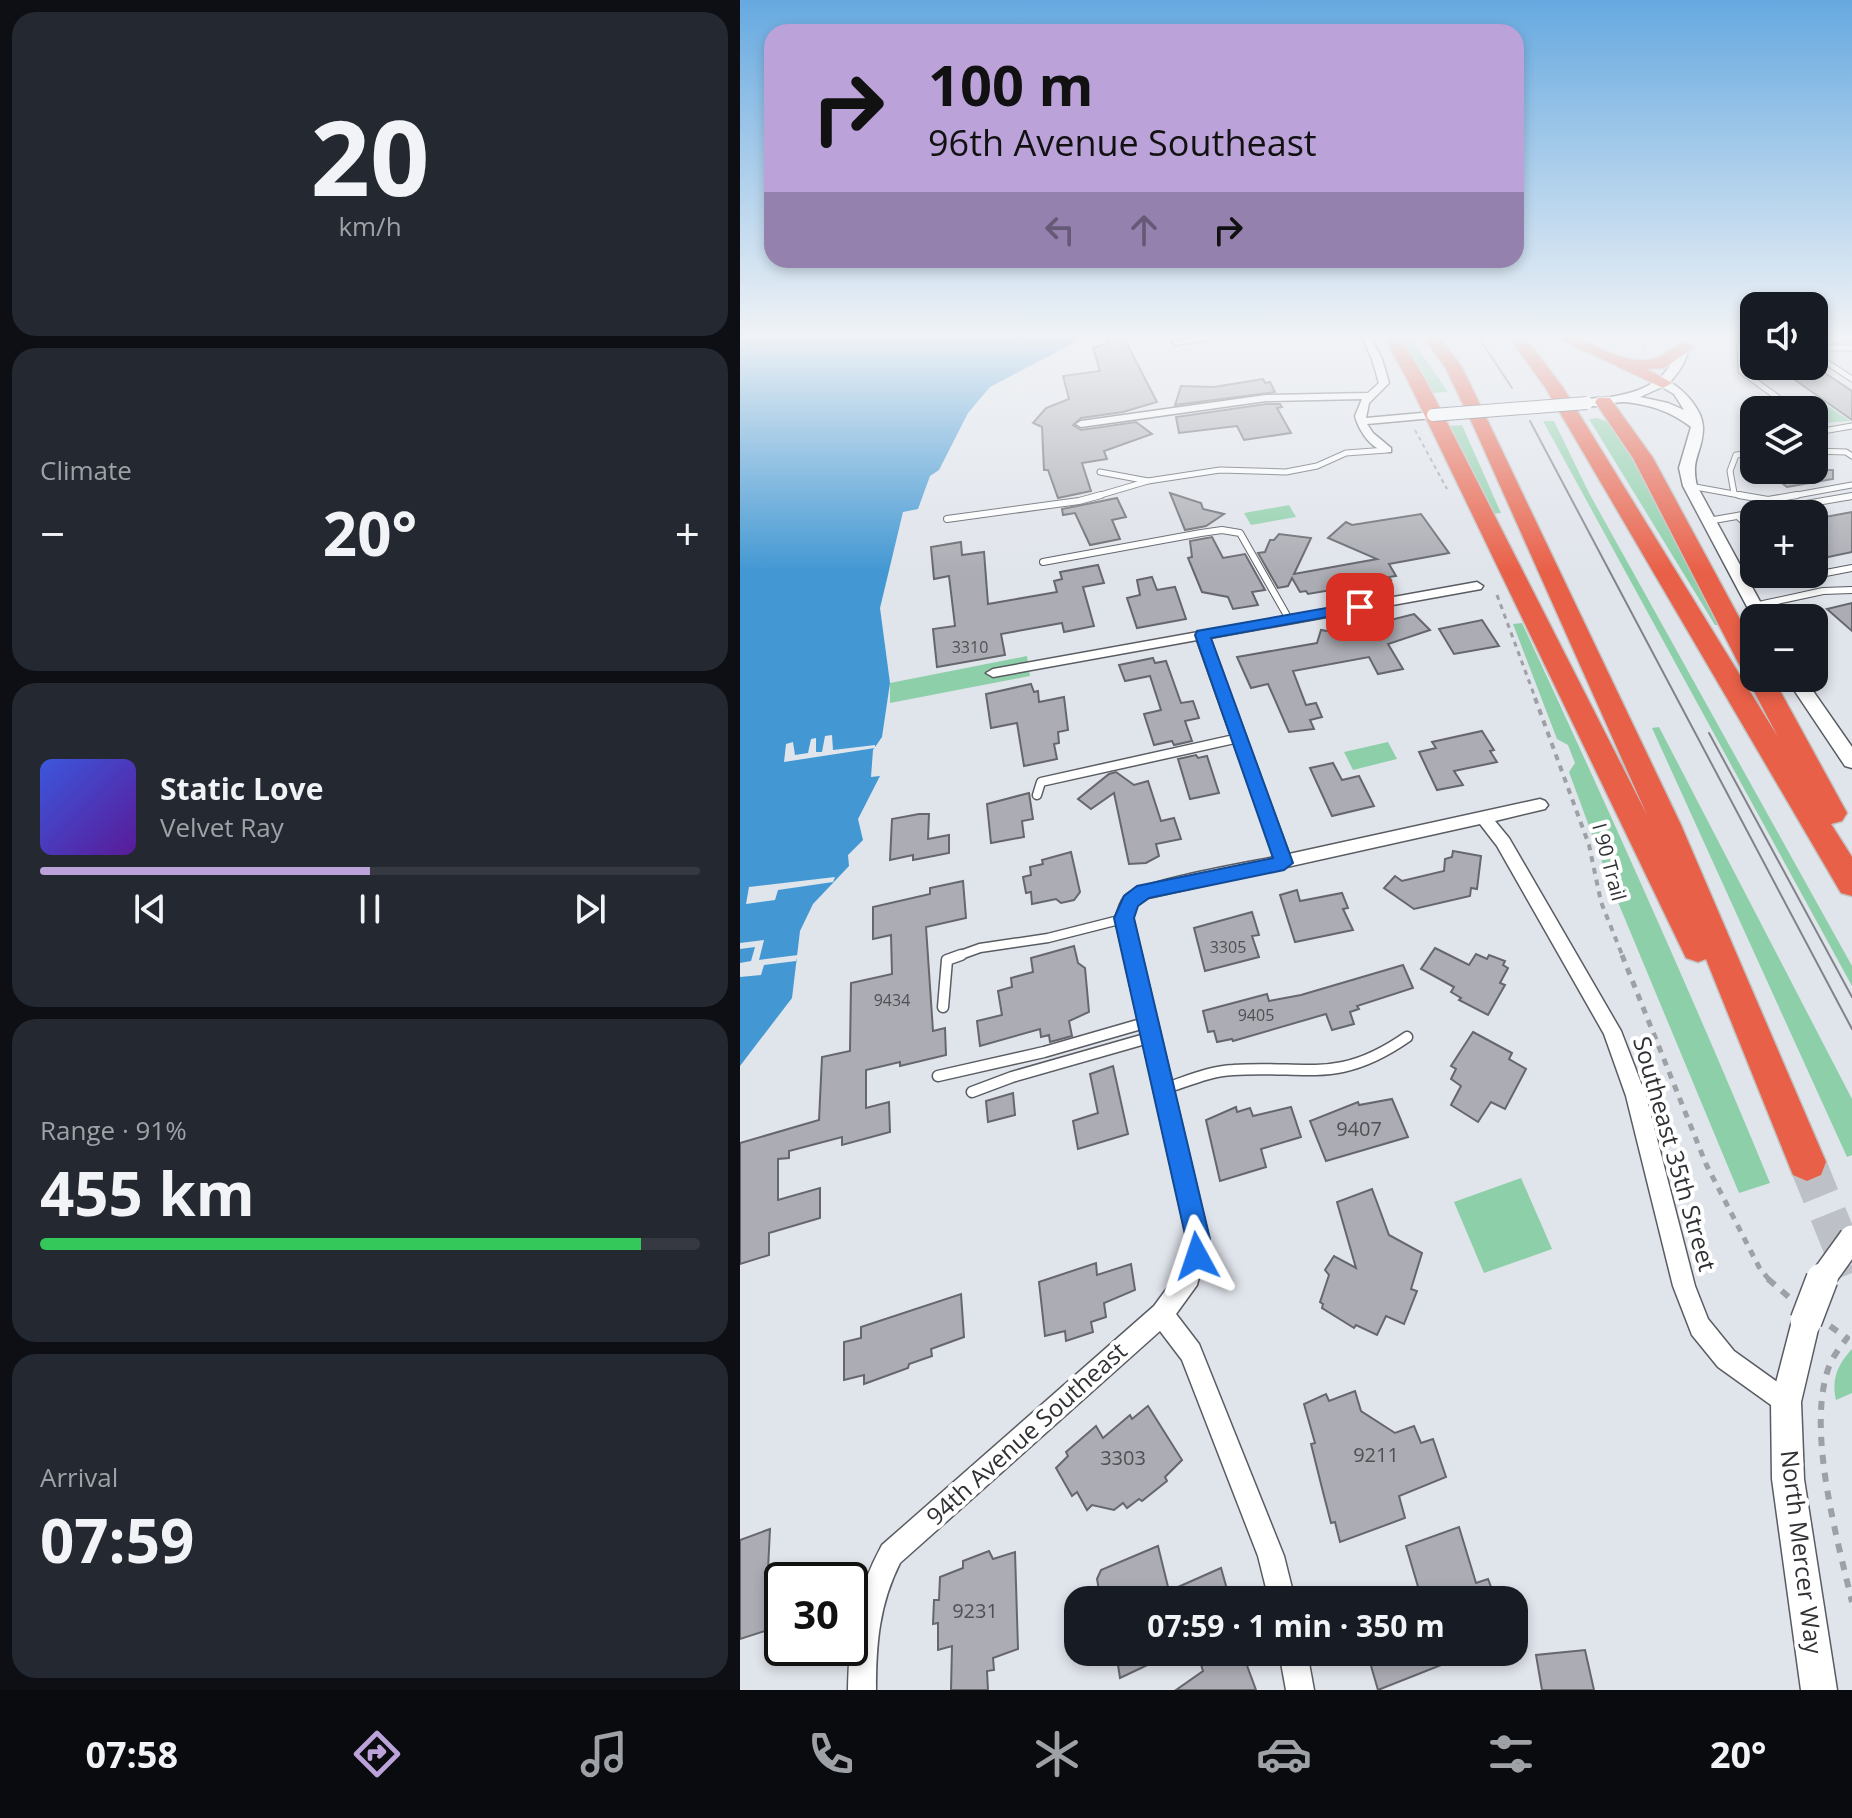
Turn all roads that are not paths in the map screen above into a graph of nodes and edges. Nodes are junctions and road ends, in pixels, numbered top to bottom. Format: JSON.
{"nodes":[{"id":1,"x":1153,"y":414,"type":"edge"},
{"id":2,"x":1362,"y":414,"type":"edge"},
{"id":3,"x":1447,"y":414,"type":"edge"},
{"id":4,"x":1476,"y":414,"type":"edge"},
{"id":5,"x":1570,"y":414,"type":"edge"},
{"id":6,"x":1611,"y":414,"type":"edge"},
{"id":7,"x":1683,"y":414,"type":"edge"},
{"id":8,"x":1692,"y":414,"type":"edge"},
{"id":9,"x":1433,"y":415,"type":"junction"},
{"id":10,"x":1362,"y":421,"type":"junction"},
{"id":11,"x":1081,"y":424,"type":"dead end"},
{"id":12,"x":1852,"y":426,"type":"edge"},
{"id":13,"x":1697,"y":427,"type":"junction"},
{"id":14,"x":1828,"y":430,"type":"edge"},
{"id":15,"x":1852,"y":445,"type":"edge"},
{"id":16,"x":1387,"y":450,"type":"joint"},
{"id":17,"x":1828,"y":452,"type":"edge"},
{"id":18,"x":1849,"y":454,"type":"edge"},
{"id":19,"x":1740,"y":455,"type":"edge"},
{"id":20,"x":1100,"y":472,"type":"dead end"},
{"id":21,"x":1148,"y":481,"type":"junction"},
{"id":22,"x":1852,"y":485,"type":"edge"},
{"id":23,"x":1690,"y":486,"type":"junction"},
{"id":24,"x":1734,"y":493,"type":"junction"},
{"id":25,"x":1852,"y":496,"type":"edge"},
{"id":26,"x":1738,"y":516,"type":"joint"},
{"id":27,"x":947,"y":519,"type":"dead end"},
{"id":28,"x":1708,"y":521,"type":"junction"},
{"id":29,"x":1043,"y":562,"type":"dead end"},
{"id":30,"x":1852,"y":568,"type":"edge"},
{"id":31,"x":1828,"y":572,"type":"edge"},
{"id":32,"x":1739,"y":579,"type":"joint"},
{"id":33,"x":1477,"y":586,"type":"dead end"},
{"id":34,"x":1852,"y":590,"type":"edge"},
{"id":35,"x":1753,"y":604,"type":"edge"},
{"id":36,"x":1783,"y":604,"type":"edge"},
{"id":37,"x":1289,"y":619,"type":"junction"},
{"id":38,"x":1202,"y":635,"type":"junction"},
{"id":39,"x":1740,"y":642,"type":"edge"},
{"id":40,"x":993,"y":673,"type":"dead end"},
{"id":41,"x":1767,"y":692,"type":"edge"},
{"id":42,"x":1805,"y":692,"type":"edge"},
{"id":43,"x":1239,"y":738,"type":"junction"},
{"id":44,"x":1852,"y":761,"type":"edge"},
{"id":45,"x":1037,"y":795,"type":"dead end"},
{"id":46,"x":1540,"y":805,"type":"dead end"},
{"id":47,"x":1483,"y":817,"type":"junction"},
{"id":48,"x":1284,"y":863,"type":"junction"},
{"id":49,"x":1851,"y":882,"type":"edge"},
{"id":50,"x":1127,"y":910,"type":"junction"},
{"id":51,"x":943,"y":1007,"type":"dead end"},
{"id":52,"x":1151,"y":1030,"type":"junction"},
{"id":53,"x":1407,"y":1037,"type":"dead end"},
{"id":54,"x":938,"y":1076,"type":"dead end"},
{"id":55,"x":1165,"y":1088,"type":"junction"},
{"id":56,"x":972,"y":1092,"type":"dead end"},
{"id":57,"x":1788,"y":1119,"type":"junction"},
{"id":58,"x":1807,"y":1162,"type":"tunnel mouth"},
{"id":59,"x":1852,"y":1238,"type":"edge"},
{"id":60,"x":1162,"y":1314,"type":"junction"},
{"id":61,"x":1786,"y":1402,"type":"junction"},
{"id":62,"x":1278,"y":1586,"type":"edge"},
{"id":63,"x":1296,"y":1666,"type":"edge"},
{"id":64,"x":862,"y":1690,"type":"edge"},
{"id":65,"x":1300,"y":1690,"type":"edge"},
{"id":66,"x":1819,"y":1690,"type":"edge"}],
"edges":[{"from":1,"to":11,"type":"street"},
{"from":2,"to":10,"type":"street"},
{"from":3,"to":9,"type":"street","bridge":true},
{"from":4,"to":57,"type":"highway"},
{"from":5,"to":49,"type":"highway"},
{"from":6,"to":39,"type":"highway"},
{"from":7,"to":13,"type":"street"},
{"from":8,"to":13,"type":"street"},
{"from":9,"to":10,"type":"street"},
{"from":9,"to":57,"type":"highway"},
{"from":10,"to":16,"type":"street"},
{"from":12,"to":14,"type":"lane"},
{"from":13,"to":23,"type":"street"},
{"from":15,"to":18,"type":"lane"},
{"from":16,"to":21,"type":"lane"},
{"from":17,"to":18,"type":"lane"},
{"from":19,"to":24,"type":"lane"},
{"from":20,"to":21,"type":"lane"},
{"from":21,"to":27,"type":"lane"},
{"from":22,"to":24,"type":"lane"},
{"from":23,"to":24,"type":"lane"},
{"from":23,"to":28,"type":"street"},
{"from":25,"to":26,"type":"lane"},
{"from":26,"to":28,"type":"lane"},
{"from":28,"to":32,"type":"street"},
{"from":29,"to":37,"type":"lane"},
{"from":30,"to":31,"type":"lane"},
{"from":32,"to":35,"type":"street"},
{"from":33,"to":37,"type":"street"},
{"from":34,"to":36,"type":"lane"},
{"from":37,"to":38,"type":"street"},
{"from":38,"to":40,"type":"street"},
{"from":38,"to":43,"type":"street"},
{"from":41,"to":49,"type":"highway"},
{"from":42,"to":44,"type":"street"},
{"from":43,"to":45,"type":"lane"},
{"from":43,"to":48,"type":"street"},
{"from":46,"to":47,"type":"street"},
{"from":47,"to":48,"type":"street"},
{"from":47,"to":61,"type":"street","name":"Southeast 35th Street"},
{"from":48,"to":50,"type":"street"},
{"from":50,"to":51,"type":"lane"},
{"from":50,"to":52,"type":"street","name":"94th Avenue Southeast"},
{"from":52,"to":54,"type":"lane"},
{"from":52,"to":55,"type":"street","name":"94th Avenue Southeast"},
{"from":52,"to":56,"type":"lane"},
{"from":53,"to":55,"type":"lane"},
{"from":55,"to":60,"type":"street","name":"94th Avenue Southeast"},
{"from":57,"to":58,"type":"highway"},
{"from":59,"to":61,"type":"street","name":"North Mercer Way","bridge":true},
{"from":60,"to":62,"type":"street"},
{"from":60,"to":64,"type":"street","name":"94th Avenue Southeast"},
{"from":61,"to":66,"type":"street","name":"North Mercer Way"},
{"from":63,"to":65,"type":"street"}]}
